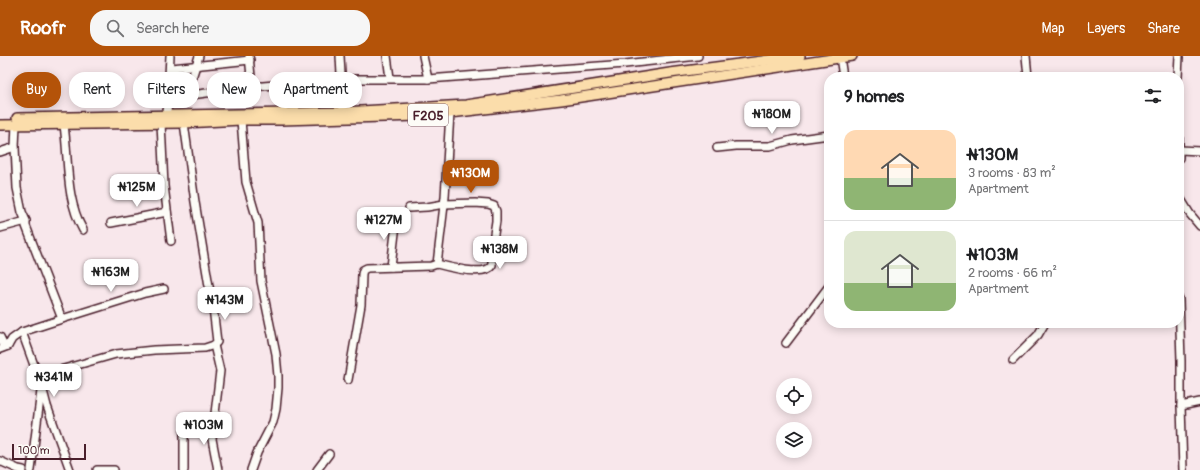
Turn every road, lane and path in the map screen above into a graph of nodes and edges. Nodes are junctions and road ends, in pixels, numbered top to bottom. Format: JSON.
{"nodes":[{"id":1,"x":170,"y":56,"type":"edge"},
{"id":2,"x":199,"y":56,"type":"edge"},
{"id":3,"x":340,"y":56,"type":"edge"},
{"id":4,"x":387,"y":56,"type":"edge"},
{"id":5,"x":423,"y":56,"type":"edge"},
{"id":6,"x":698,"y":56,"type":"edge"},
{"id":7,"x":800,"y":56,"type":"edge"},
{"id":8,"x":852,"y":56,"type":"edge"},
{"id":9,"x":1026,"y":56,"type":"edge"},
{"id":10,"x":1178,"y":56,"type":"edge"},
{"id":11,"x":840,"y":57,"type":"junction"},
{"id":12,"x":249,"y":58,"type":"edge"},
{"id":13,"x":667,"y":58,"type":"edge"},
{"id":14,"x":195,"y":65,"type":"junction"},
{"id":15,"x":171,"y":68,"type":"dead end"},
{"id":16,"x":169,"y":72,"type":"edge"},
{"id":17,"x":193,"y":72,"type":"edge"},
{"id":18,"x":250,"y":72,"type":"edge"},
{"id":19,"x":341,"y":72,"type":"edge"},
{"id":20,"x":842,"y":72,"type":"edge"},
{"id":21,"x":1028,"y":72,"type":"edge"},
{"id":22,"x":1178,"y":72,"type":"edge"},
{"id":23,"x":390,"y":78,"type":"junction"},
{"id":24,"x":362,"y":79,"type":"edge"},
{"id":25,"x":428,"y":79,"type":"junction"},
{"id":26,"x":560,"y":95,"type":"junction"},
{"id":27,"x":167,"y":108,"type":"edge"},
{"id":28,"x":343,"y":108,"type":"edge"},
{"id":29,"x":343,"y":112,"type":"junction"},
{"id":30,"x":450,"y":114,"type":"junction"},
{"id":31,"x":167,"y":115,"type":"junction"},
{"id":32,"x":0,"y":119,"type":"edge"},
{"id":33,"x":241,"y":120,"type":"junction"},
{"id":34,"x":161,"y":123,"type":"junction"},
{"id":35,"x":184,"y":123,"type":"junction"},
{"id":36,"x":16,"y":124,"type":"junction"},
{"id":37,"x":0,"y":125,"type":"edge"},
{"id":38,"x":64,"y":125,"type":"junction"},
{"id":39,"x":824,"y":137,"type":"edge"},
{"id":40,"x":15,"y":147,"type":"junction"},
{"id":41,"x":717,"y":148,"type":"dead end"},
{"id":42,"x":1184,"y":150,"type":"edge"},
{"id":43,"x":1200,"y":151,"type":"edge"},
{"id":44,"x":0,"y":152,"type":"edge"},
{"id":45,"x":1184,"y":203,"type":"edge"},
{"id":46,"x":444,"y":204,"type":"junction"},
{"id":47,"x":409,"y":208,"type":"dead end"},
{"id":48,"x":167,"y":212,"type":"junction"},
{"id":49,"x":397,"y":216,"type":"dead end"},
{"id":50,"x":26,"y":221,"type":"junction"},
{"id":51,"x":111,"y":223,"type":"dead end"},
{"id":52,"x":1200,"y":226,"type":"edge"},
{"id":53,"x":0,"y":228,"type":"edge"},
{"id":54,"x":83,"y":230,"type":"dead end"},
{"id":55,"x":171,"y":241,"type":"dead end"},
{"id":56,"x":437,"y":264,"type":"junction"},
{"id":57,"x":391,"y":267,"type":"junction"},
{"id":58,"x":164,"y":289,"type":"dead end"},
{"id":59,"x":824,"y":293,"type":"edge"},
{"id":60,"x":62,"y":319,"type":"junction"},
{"id":61,"x":1042,"y":328,"type":"edge"},
{"id":62,"x":1180,"y":328,"type":"edge"},
{"id":63,"x":22,"y":332,"type":"junction"},
{"id":64,"x":0,"y":337,"type":"edge"},
{"id":65,"x":786,"y":343,"type":"dead end"},
{"id":66,"x":214,"y":345,"type":"junction"},
{"id":67,"x":8,"y":346,"type":"junction"},
{"id":68,"x":0,"y":349,"type":"edge"},
{"id":69,"x":1013,"y":360,"type":"dead end"},
{"id":70,"x":53,"y":372,"type":"dead end"},
{"id":71,"x":348,"y":380,"type":"dead end"},
{"id":72,"x":42,"y":386,"type":"junction"},
{"id":73,"x":1200,"y":402,"type":"edge"},
{"id":74,"x":1181,"y":406,"type":"junction"},
{"id":75,"x":184,"y":434,"type":"dead end"},
{"id":76,"x":329,"y":454,"type":"dead end"},
{"id":77,"x":0,"y":461,"type":"edge"},
{"id":78,"x":23,"y":470,"type":"edge"},
{"id":79,"x":31,"y":470,"type":"edge"},
{"id":80,"x":70,"y":470,"type":"edge"},
{"id":81,"x":97,"y":470,"type":"edge"},
{"id":82,"x":114,"y":470,"type":"edge"},
{"id":83,"x":184,"y":470,"type":"edge"},
{"id":84,"x":218,"y":470,"type":"edge"},
{"id":85,"x":251,"y":470,"type":"edge"},
{"id":86,"x":317,"y":470,"type":"edge"},
{"id":87,"x":1183,"y":470,"type":"edge"}],
"edges":[{"from":1,"to":16,"type":"street"},
{"from":2,"to":14,"type":"street"},
{"from":3,"to":19,"type":"street"},
{"from":4,"to":23,"type":"street"},
{"from":5,"to":25,"type":"street"},
{"from":6,"to":13,"type":"street"},
{"from":7,"to":26,"type":"main road","number":"F205"},
{"from":8,"to":11,"type":"main road","number":"F205"},
{"from":9,"to":21,"type":"street"},
{"from":10,"to":22,"type":"street"},
{"from":11,"to":20,"type":"street"},
{"from":11,"to":26,"type":"main road","number":"F205"},
{"from":12,"to":14,"type":"street"},
{"from":12,"to":18,"type":"street"},
{"from":13,"to":25,"type":"street"},
{"from":14,"to":15,"type":"street"},
{"from":14,"to":17,"type":"street"},
{"from":23,"to":24,"type":"street"},
{"from":23,"to":25,"type":"street"},
{"from":26,"to":29,"type":"main road","number":"F205"},
{"from":26,"to":30,"type":"main road","number":"F205"},
{"from":27,"to":31,"type":"street"},
{"from":28,"to":29,"type":"street"},
{"from":29,"to":31,"type":"main road","number":"F205"},
{"from":30,"to":33,"type":"main road","number":"F205"},
{"from":30,"to":46,"type":"street"},
{"from":31,"to":32,"type":"main road","number":"F205"},
{"from":33,"to":35,"type":"main road","number":"F205"},
{"from":33,"to":85,"type":"street"},
{"from":34,"to":35,"type":"main road","number":"F205"},
{"from":34,"to":38,"type":"main road","number":"F205"},
{"from":34,"to":48,"type":"street"},
{"from":35,"to":66,"type":"street"},
{"from":36,"to":37,"type":"main road","number":"F205"},
{"from":36,"to":38,"type":"main road","number":"F205"},
{"from":36,"to":40,"type":"street"},
{"from":38,"to":54,"type":"street"},
{"from":39,"to":41,"type":"street"},
{"from":40,"to":44,"type":"street"},
{"from":40,"to":50,"type":"street"},
{"from":42,"to":43,"type":"street"},
{"from":45,"to":52,"type":"street"},
{"from":46,"to":47,"type":"street"},
{"from":46,"to":56,"type":"street"},
{"from":46,"to":56,"type":"street"},
{"from":48,"to":51,"type":"street"},
{"from":48,"to":55,"type":"street"},
{"from":49,"to":57,"type":"street"},
{"from":50,"to":53,"type":"street"},
{"from":50,"to":60,"type":"street"},
{"from":56,"to":57,"type":"street"},
{"from":57,"to":71,"type":"street"},
{"from":58,"to":60,"type":"street"},
{"from":59,"to":65,"type":"street"},
{"from":60,"to":63,"type":"street"},
{"from":61,"to":69,"type":"street"},
{"from":62,"to":74,"type":"street"},
{"from":63,"to":67,"type":"street"},
{"from":63,"to":72,"type":"street"},
{"from":64,"to":67,"type":"street"},
{"from":66,"to":70,"type":"street"},
{"from":66,"to":84,"type":"street"},
{"from":67,"to":68,"type":"street"},
{"from":72,"to":79,"type":"street"},
{"from":72,"to":80,"type":"street"},
{"from":73,"to":74,"type":"street"},
{"from":74,"to":87,"type":"street"},
{"from":75,"to":83,"type":"street"},
{"from":76,"to":86,"type":"street"},
{"from":77,"to":78,"type":"street"},
{"from":81,"to":82,"type":"street"}]}
